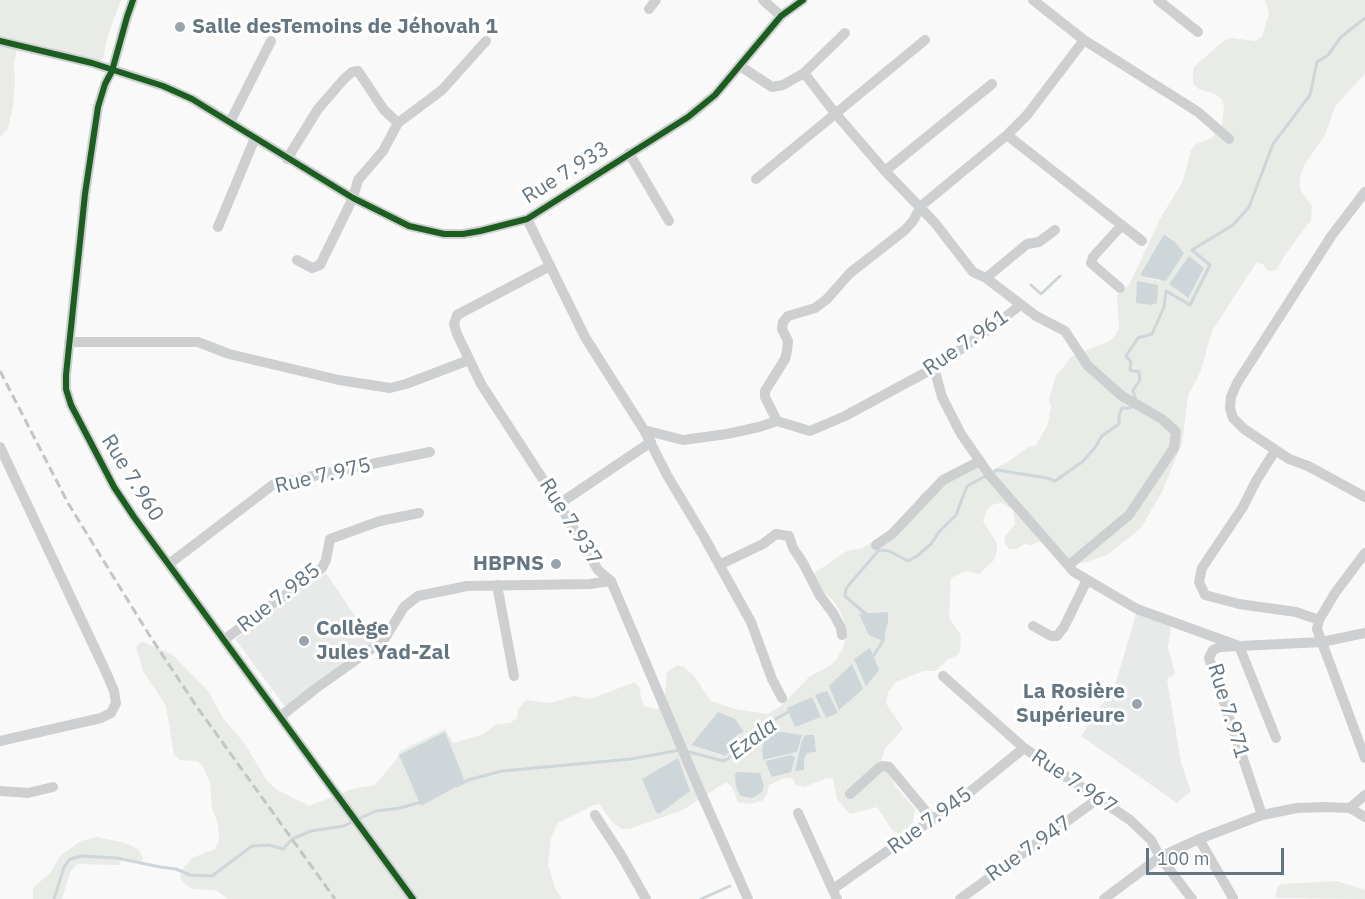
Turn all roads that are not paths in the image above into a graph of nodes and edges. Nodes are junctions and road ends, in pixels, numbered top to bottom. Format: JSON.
{"nodes":[{"id":1,"x":133,"y":0,"type":"edge"},
{"id":2,"x":763,"y":0,"type":"edge"},
{"id":3,"x":803,"y":0,"type":"edge"},
{"id":4,"x":1033,"y":0,"type":"edge"},
{"id":5,"x":1158,"y":0,"type":"edge"},
{"id":6,"x":780,"y":16,"type":"junction"},
{"id":7,"x":1198,"y":32,"type":"dead end"},
{"id":8,"x":845,"y":33,"type":"dead end"},
{"id":9,"x":925,"y":40,"type":"dead end"},
{"id":10,"x":1084,"y":40,"type":"junction"},
{"id":11,"x":0,"y":41,"type":"edge"},
{"id":12,"x":271,"y":41,"type":"dead end"},
{"id":13,"x":486,"y":42,"type":"dead end"},
{"id":14,"x":740,"y":66,"type":"junction"},
{"id":15,"x":112,"y":71,"type":"junction"},
{"id":16,"x":804,"y":73,"type":"junction"},
{"id":17,"x":992,"y":84,"type":"dead end"},
{"id":18,"x":835,"y":113,"type":"junction"},
{"id":19,"x":230,"y":122,"type":"junction"},
{"id":20,"x":398,"y":123,"type":"junction"},
{"id":21,"x":1007,"y":135,"type":"junction"},
{"id":22,"x":255,"y":138,"type":"junction"},
{"id":23,"x":1229,"y":139,"type":"dead end"},
{"id":24,"x":628,"y":153,"type":"junction"},
{"id":25,"x":287,"y":159,"type":"junction"},
{"id":26,"x":885,"y":171,"type":"junction"},
{"id":27,"x":756,"y":179,"type":"dead end"},
{"id":28,"x":1365,"y":192,"type":"edge"},
{"id":29,"x":353,"y":198,"type":"junction"},
{"id":30,"x":921,"y":206,"type":"junction"},
{"id":31,"x":527,"y":219,"type":"junction"},
{"id":32,"x":669,"y":221,"type":"dead end"},
{"id":33,"x":1122,"y":225,"type":"junction"},
{"id":34,"x":218,"y":227,"type":"dead end"},
{"id":35,"x":1054,"y":230,"type":"dead end"},
{"id":36,"x":1142,"y":241,"type":"dead end"},
{"id":37,"x":297,"y":260,"type":"dead end"},
{"id":38,"x":550,"y":266,"type":"junction"},
{"id":39,"x":986,"y":278,"type":"junction"},
{"id":40,"x":1120,"y":288,"type":"dead end"},
{"id":41,"x":1020,"y":305,"type":"junction"},
{"id":42,"x":69,"y":342,"type":"junction"},
{"id":43,"x":469,"y":360,"type":"junction"},
{"id":44,"x":934,"y":368,"type":"junction"},
{"id":45,"x":777,"y":421,"type":"junction"},
{"id":46,"x":644,"y":430,"type":"junction"},
{"id":47,"x":651,"y":442,"type":"junction"},
{"id":48,"x":0,"y":447,"type":"edge"},
{"id":49,"x":1275,"y":450,"type":"junction"},
{"id":50,"x":430,"y":452,"type":"dead end"},
{"id":51,"x":980,"y":461,"type":"junction"},
{"id":52,"x":1365,"y":497,"type":"edge"},
{"id":53,"x":559,"y":504,"type":"junction"},
{"id":54,"x":418,"y":513,"type":"dead end"},
{"id":55,"x":876,"y":545,"type":"dead end"},
{"id":56,"x":1365,"y":553,"type":"edge"},
{"id":57,"x":169,"y":564,"type":"junction"},
{"id":58,"x":719,"y":565,"type":"junction"},
{"id":59,"x":1069,"y":565,"type":"junction"},
{"id":60,"x":1087,"y":580,"type":"junction"},
{"id":61,"x":611,"y":581,"type":"junction"},
{"id":62,"x":497,"y":585,"type":"junction"},
{"id":63,"x":1319,"y":620,"type":"junction"},
{"id":64,"x":1033,"y":626,"type":"dead end"},
{"id":65,"x":1365,"y":633,"type":"edge"},
{"id":66,"x":842,"y":635,"type":"dead end"},
{"id":67,"x":225,"y":639,"type":"junction"},
{"id":68,"x":1323,"y":642,"type":"junction"},
{"id":69,"x":1239,"y":646,"type":"junction"},
{"id":70,"x":514,"y":676,"type":"dead end"},
{"id":71,"x":943,"y":676,"type":"dead end"},
{"id":72,"x":782,"y":698,"type":"dead end"},
{"id":73,"x":280,"y":717,"type":"junction"},
{"id":74,"x":1276,"y":738,"type":"dead end"},
{"id":75,"x":0,"y":741,"type":"edge"},
{"id":76,"x":1024,"y":748,"type":"junction"},
{"id":77,"x":1365,"y":758,"type":"edge"},
{"id":78,"x":53,"y":787,"type":"dead end"},
{"id":79,"x":0,"y":791,"type":"edge"},
{"id":80,"x":850,"y":794,"type":"dead end"},
{"id":81,"x":1365,"y":795,"type":"edge"},
{"id":82,"x":1099,"y":798,"type":"junction"},
{"id":83,"x":1350,"y":808,"type":"junction"},
{"id":84,"x":798,"y":813,"type":"dead end"},
{"id":85,"x":595,"y":815,"type":"dead end"},
{"id":86,"x":1262,"y":815,"type":"junction"},
{"id":87,"x":1365,"y":817,"type":"edge"},
{"id":88,"x":932,"y":819,"type":"junction"},
{"id":89,"x":1199,"y":839,"type":"junction"},
{"id":90,"x":1160,"y":857,"type":"junction"},
{"id":91,"x":835,"y":894,"type":"edge"},
{"id":92,"x":1233,"y":898,"type":"edge"},
{"id":93,"x":413,"y":899,"type":"edge"},
{"id":94,"x":646,"y":899,"type":"edge"},
{"id":95,"x":748,"y":899,"type":"edge"},
{"id":96,"x":960,"y":899,"type":"edge"},
{"id":97,"x":1104,"y":899,"type":"edge"},
{"id":98,"x":1192,"y":899,"type":"edge"}],
"edges":[{"from":1,"to":15,"type":"street","name":"Rue 7.960"},
{"from":2,"to":6,"type":"street"},
{"from":3,"to":6,"type":"street","name":"Rue 7.933"},
{"from":4,"to":10,"type":"street"},
{"from":5,"to":7,"type":"street"},
{"from":6,"to":14,"type":"street","name":"Rue 7.933"},
{"from":8,"to":16,"type":"street"},
{"from":9,"to":18,"type":"street"},
{"from":10,"to":21,"type":"street"},
{"from":10,"to":23,"type":"street"},
{"from":11,"to":15,"type":"street","name":"Rue 7.933"},
{"from":12,"to":19,"type":"street"},
{"from":13,"to":20,"type":"street"},
{"from":14,"to":16,"type":"street"},
{"from":14,"to":24,"type":"street","name":"Rue 7.933"},
{"from":15,"to":19,"type":"street","name":"Rue 7.933"},
{"from":15,"to":42,"type":"street","name":"Rue 7.960"},
{"from":16,"to":18,"type":"street","name":"Rue 7.961"},
{"from":17,"to":26,"type":"street"},
{"from":18,"to":26,"type":"street","name":"Rue 7.961"},
{"from":18,"to":27,"type":"street"},
{"from":19,"to":22,"type":"street","name":"Rue 7.933"},
{"from":20,"to":25,"type":"street"},
{"from":20,"to":29,"type":"street"},
{"from":21,"to":30,"type":"street"},
{"from":21,"to":33,"type":"street"},
{"from":22,"to":25,"type":"street","name":"Rue 7.933"},
{"from":22,"to":34,"type":"street"},
{"from":24,"to":31,"type":"street","name":"Rue 7.933"},
{"from":24,"to":32,"type":"street"},
{"from":25,"to":29,"type":"street","name":"Rue 7.933"},
{"from":26,"to":30,"type":"street","name":"Rue 7.961"},
{"from":28,"to":49,"type":"street"},
{"from":29,"to":31,"type":"street","name":"Rue 7.933"},
{"from":29,"to":37,"type":"street"},
{"from":30,"to":39,"type":"street","name":"Rue 7.961"},
{"from":30,"to":45,"type":"street"},
{"from":31,"to":38,"type":"street"},
{"from":33,"to":36,"type":"street"},
{"from":33,"to":40,"type":"street"},
{"from":35,"to":39,"type":"street"},
{"from":38,"to":43,"type":"street","name":"Rue 7.937"},
{"from":38,"to":46,"type":"street"},
{"from":39,"to":41,"type":"street","name":"Rue 7.961"},
{"from":41,"to":44,"type":"street","name":"Rue 7.961"},
{"from":41,"to":59,"type":"street"},
{"from":42,"to":43,"type":"street"},
{"from":42,"to":57,"type":"street","name":"Rue 7.960"},
{"from":43,"to":53,"type":"street","name":"Rue 7.937"},
{"from":44,"to":45,"type":"street","name":"Rue 7.961"},
{"from":44,"to":51,"type":"street"},
{"from":45,"to":46,"type":"street"},
{"from":46,"to":47,"type":"street"},
{"from":47,"to":53,"type":"street"},
{"from":47,"to":58,"type":"street"},
{"from":48,"to":75,"type":"street"},
{"from":49,"to":52,"type":"street"},
{"from":49,"to":63,"type":"street"},
{"from":50,"to":57,"type":"street","name":"Rue 7.975"},
{"from":51,"to":55,"type":"street"},
{"from":51,"to":59,"type":"street"},
{"from":53,"to":61,"type":"street","name":"Rue 7.937"},
{"from":54,"to":67,"type":"street","name":"Rue 7.985"},
{"from":56,"to":63,"type":"street"},
{"from":57,"to":67,"type":"street","name":"Rue 7.960"},
{"from":58,"to":66,"type":"street"},
{"from":58,"to":72,"type":"street"},
{"from":59,"to":60,"type":"street"},
{"from":60,"to":64,"type":"street"},
{"from":60,"to":69,"type":"street"},
{"from":61,"to":62,"type":"street","name":"Rue 7.937"},
{"from":61,"to":95,"type":"street"},
{"from":62,"to":70,"type":"street"},
{"from":62,"to":73,"type":"street","name":"Rue 7.937"},
{"from":63,"to":68,"type":"street"},
{"from":65,"to":68,"type":"street","name":"Rue 7.971"},
{"from":67,"to":73,"type":"street","name":"Rue 7.960"},
{"from":68,"to":69,"type":"street","name":"Rue 7.971"},
{"from":68,"to":77,"type":"street"},
{"from":69,"to":74,"type":"street"},
{"from":69,"to":86,"type":"street","name":"Rue 7.971"},
{"from":71,"to":76,"type":"street","name":"Rue 7.967"},
{"from":73,"to":93,"type":"street","name":"Rue 7.960"},
{"from":76,"to":82,"type":"street","name":"Rue 7.967"},
{"from":76,"to":88,"type":"street","name":"Rue 7.945"},
{"from":78,"to":79,"type":"street"},
{"from":80,"to":88,"type":"street"},
{"from":81,"to":83,"type":"street"},
{"from":82,"to":90,"type":"street","name":"Rue 7.967"},
{"from":82,"to":96,"type":"street","name":"Rue 7.947"},
{"from":83,"to":86,"type":"street"},
{"from":83,"to":87,"type":"street"},
{"from":84,"to":91,"type":"street"},
{"from":85,"to":94,"type":"street"},
{"from":86,"to":89,"type":"street"},
{"from":88,"to":91,"type":"street","name":"Rue 7.945"},
{"from":89,"to":90,"type":"street"},
{"from":89,"to":92,"type":"street"},
{"from":90,"to":97,"type":"street"},
{"from":90,"to":98,"type":"street","name":"Rue 7.967"}]}
